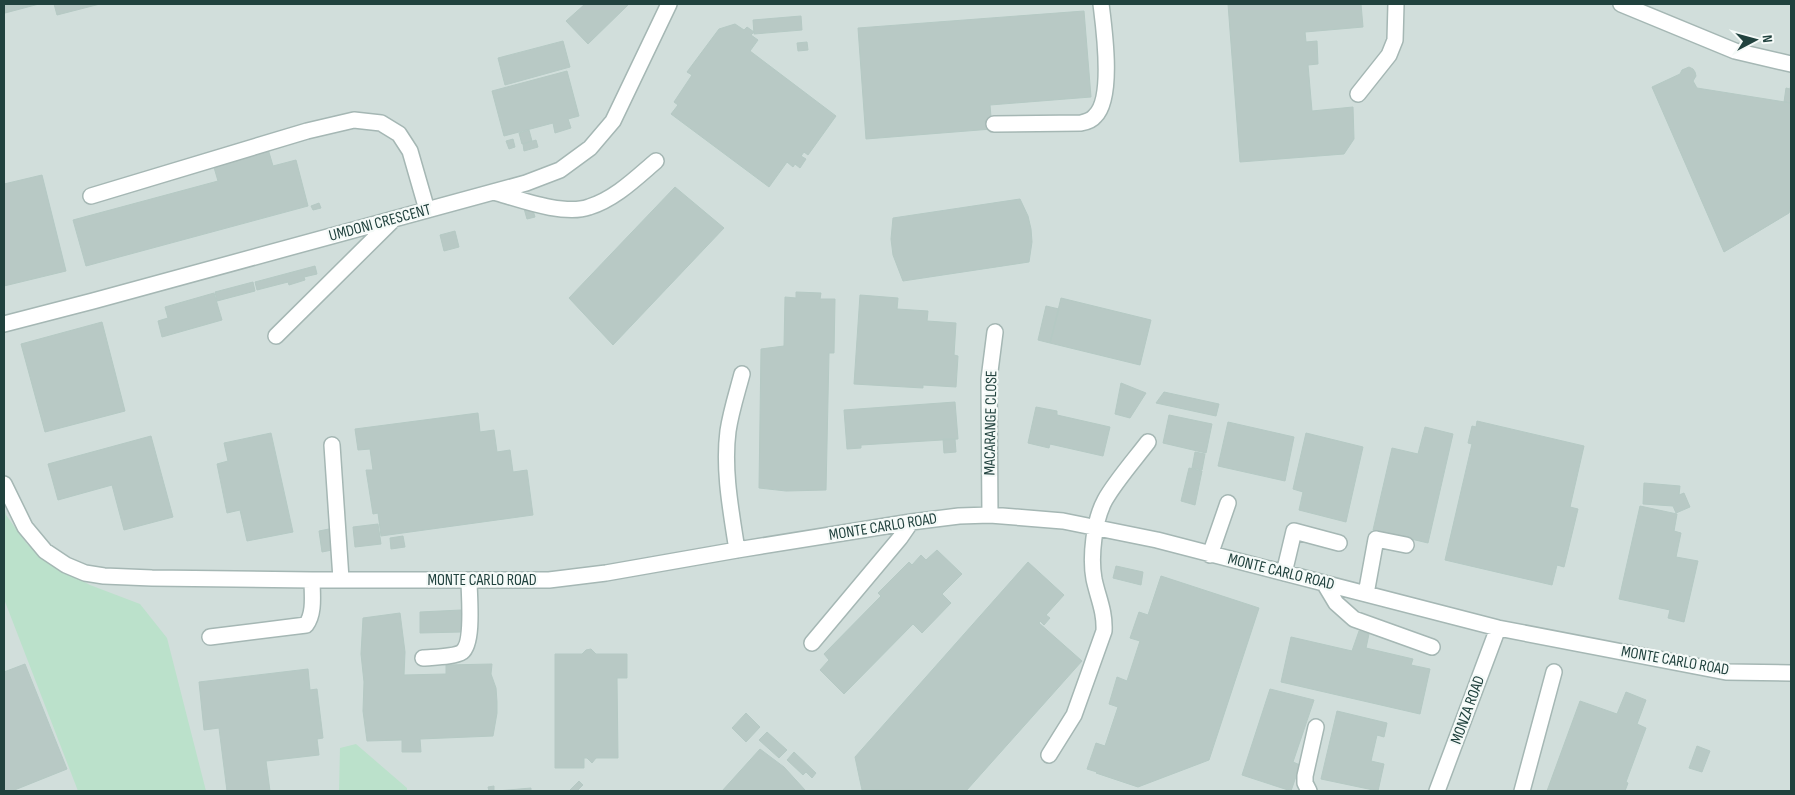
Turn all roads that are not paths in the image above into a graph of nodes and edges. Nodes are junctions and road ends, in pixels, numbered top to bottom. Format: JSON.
{"nodes":[{"id":1,"x":669,"y":4,"type":"edge"},
{"id":2,"x":1101,"y":4,"type":"edge"},
{"id":3,"x":1396,"y":4,"type":"edge"},
{"id":4,"x":1628,"y":5,"type":"edge"},
{"id":5,"x":1791,"y":64,"type":"edge"},
{"id":6,"x":1358,"y":94,"type":"dead end"},
{"id":7,"x":994,"y":124,"type":"dead end"},
{"id":8,"x":656,"y":161,"type":"dead end"},
{"id":9,"x":492,"y":192,"type":"junction"},
{"id":10,"x":91,"y":196,"type":"dead end"},
{"id":11,"x":427,"y":210,"type":"junction"},
{"id":12,"x":394,"y":219,"type":"junction"},
{"id":13,"x":4,"y":324,"type":"edge"},
{"id":14,"x":995,"y":332,"type":"dead end"},
{"id":15,"x":276,"y":336,"type":"dead end"},
{"id":16,"x":742,"y":374,"type":"dead end"},
{"id":17,"x":1148,"y":442,"type":"dead end"},
{"id":18,"x":332,"y":445,"type":"dead end"},
{"id":19,"x":4,"y":484,"type":"edge"},
{"id":20,"x":1228,"y":503,"type":"dead end"},
{"id":21,"x":990,"y":515,"type":"junction"},
{"id":22,"x":911,"y":522,"type":"junction"},
{"id":23,"x":1095,"y":528,"type":"junction"},
{"id":24,"x":1339,"y":543,"type":"dead end"},
{"id":25,"x":1406,"y":545,"type":"dead end"},
{"id":26,"x":737,"y":550,"type":"junction"},
{"id":27,"x":1210,"y":555,"type":"junction"},
{"id":28,"x":1284,"y":573,"type":"junction"},
{"id":29,"x":341,"y":579,"type":"junction"},
{"id":30,"x":312,"y":580,"type":"junction"},
{"id":31,"x":469,"y":580,"type":"junction"},
{"id":32,"x":1324,"y":583,"type":"junction"},
{"id":33,"x":1366,"y":594,"type":"junction"},
{"id":34,"x":1498,"y":628,"type":"junction"},
{"id":35,"x":210,"y":637,"type":"dead end"},
{"id":36,"x":812,"y":643,"type":"dead end"},
{"id":37,"x":1432,"y":647,"type":"dead end"},
{"id":38,"x":423,"y":658,"type":"dead end"},
{"id":39,"x":1554,"y":672,"type":"dead end"},
{"id":40,"x":1791,"y":673,"type":"edge"},
{"id":41,"x":1316,"y":727,"type":"dead end"},
{"id":42,"x":1049,"y":755,"type":"dead end"},
{"id":43,"x":1309,"y":791,"type":"edge"},
{"id":44,"x":1440,"y":791,"type":"edge"},
{"id":45,"x":1522,"y":791,"type":"edge"}],
"edges":[{"from":1,"to":9,"type":"street","name":"UMDONI CRESCENT"},
{"from":2,"to":7,"type":"street"},
{"from":3,"to":6,"type":"street"},
{"from":4,"to":5,"type":"street"},
{"from":8,"to":9,"type":"street"},
{"from":9,"to":11,"type":"street","name":"UMDONI CRESCENT"},
{"from":10,"to":11,"type":"street"},
{"from":11,"to":12,"type":"street","name":"UMDONI CRESCENT"},
{"from":12,"to":13,"type":"street","name":"UMDONI CRESCENT"},
{"from":12,"to":15,"type":"street"},
{"from":14,"to":21,"type":"street","name":"MACARANGE CLOSE"},
{"from":16,"to":26,"type":"street"},
{"from":17,"to":23,"type":"street"},
{"from":18,"to":29,"type":"street"},
{"from":19,"to":30,"type":"street","name":"MONTE CARLO ROAD"},
{"from":20,"to":27,"type":"street"},
{"from":21,"to":22,"type":"street","name":"MONTE CARLO ROAD"},
{"from":21,"to":23,"type":"street","name":"MONTE CARLO ROAD"},
{"from":22,"to":26,"type":"street","name":"MONTE CARLO ROAD"},
{"from":22,"to":36,"type":"street"},
{"from":23,"to":27,"type":"street","name":"MONTE CARLO ROAD"},
{"from":23,"to":42,"type":"street"},
{"from":24,"to":28,"type":"street"},
{"from":25,"to":33,"type":"street"},
{"from":26,"to":31,"type":"street","name":"MONTE CARLO ROAD"},
{"from":27,"to":28,"type":"street","name":"MONTE CARLO ROAD"},
{"from":28,"to":32,"type":"street","name":"MONTE CARLO ROAD"},
{"from":29,"to":30,"type":"street","name":"MONTE CARLO ROAD"},
{"from":29,"to":31,"type":"street","name":"MONTE CARLO ROAD"},
{"from":30,"to":35,"type":"street"},
{"from":31,"to":38,"type":"street"},
{"from":32,"to":33,"type":"street","name":"MONTE CARLO ROAD"},
{"from":32,"to":37,"type":"street"},
{"from":33,"to":34,"type":"street","name":"MONTE CARLO ROAD"},
{"from":34,"to":40,"type":"street","name":"MONTE CARLO ROAD"},
{"from":34,"to":44,"type":"street","name":"MONZA ROAD"},
{"from":39,"to":45,"type":"street"},
{"from":41,"to":43,"type":"street"}]}
